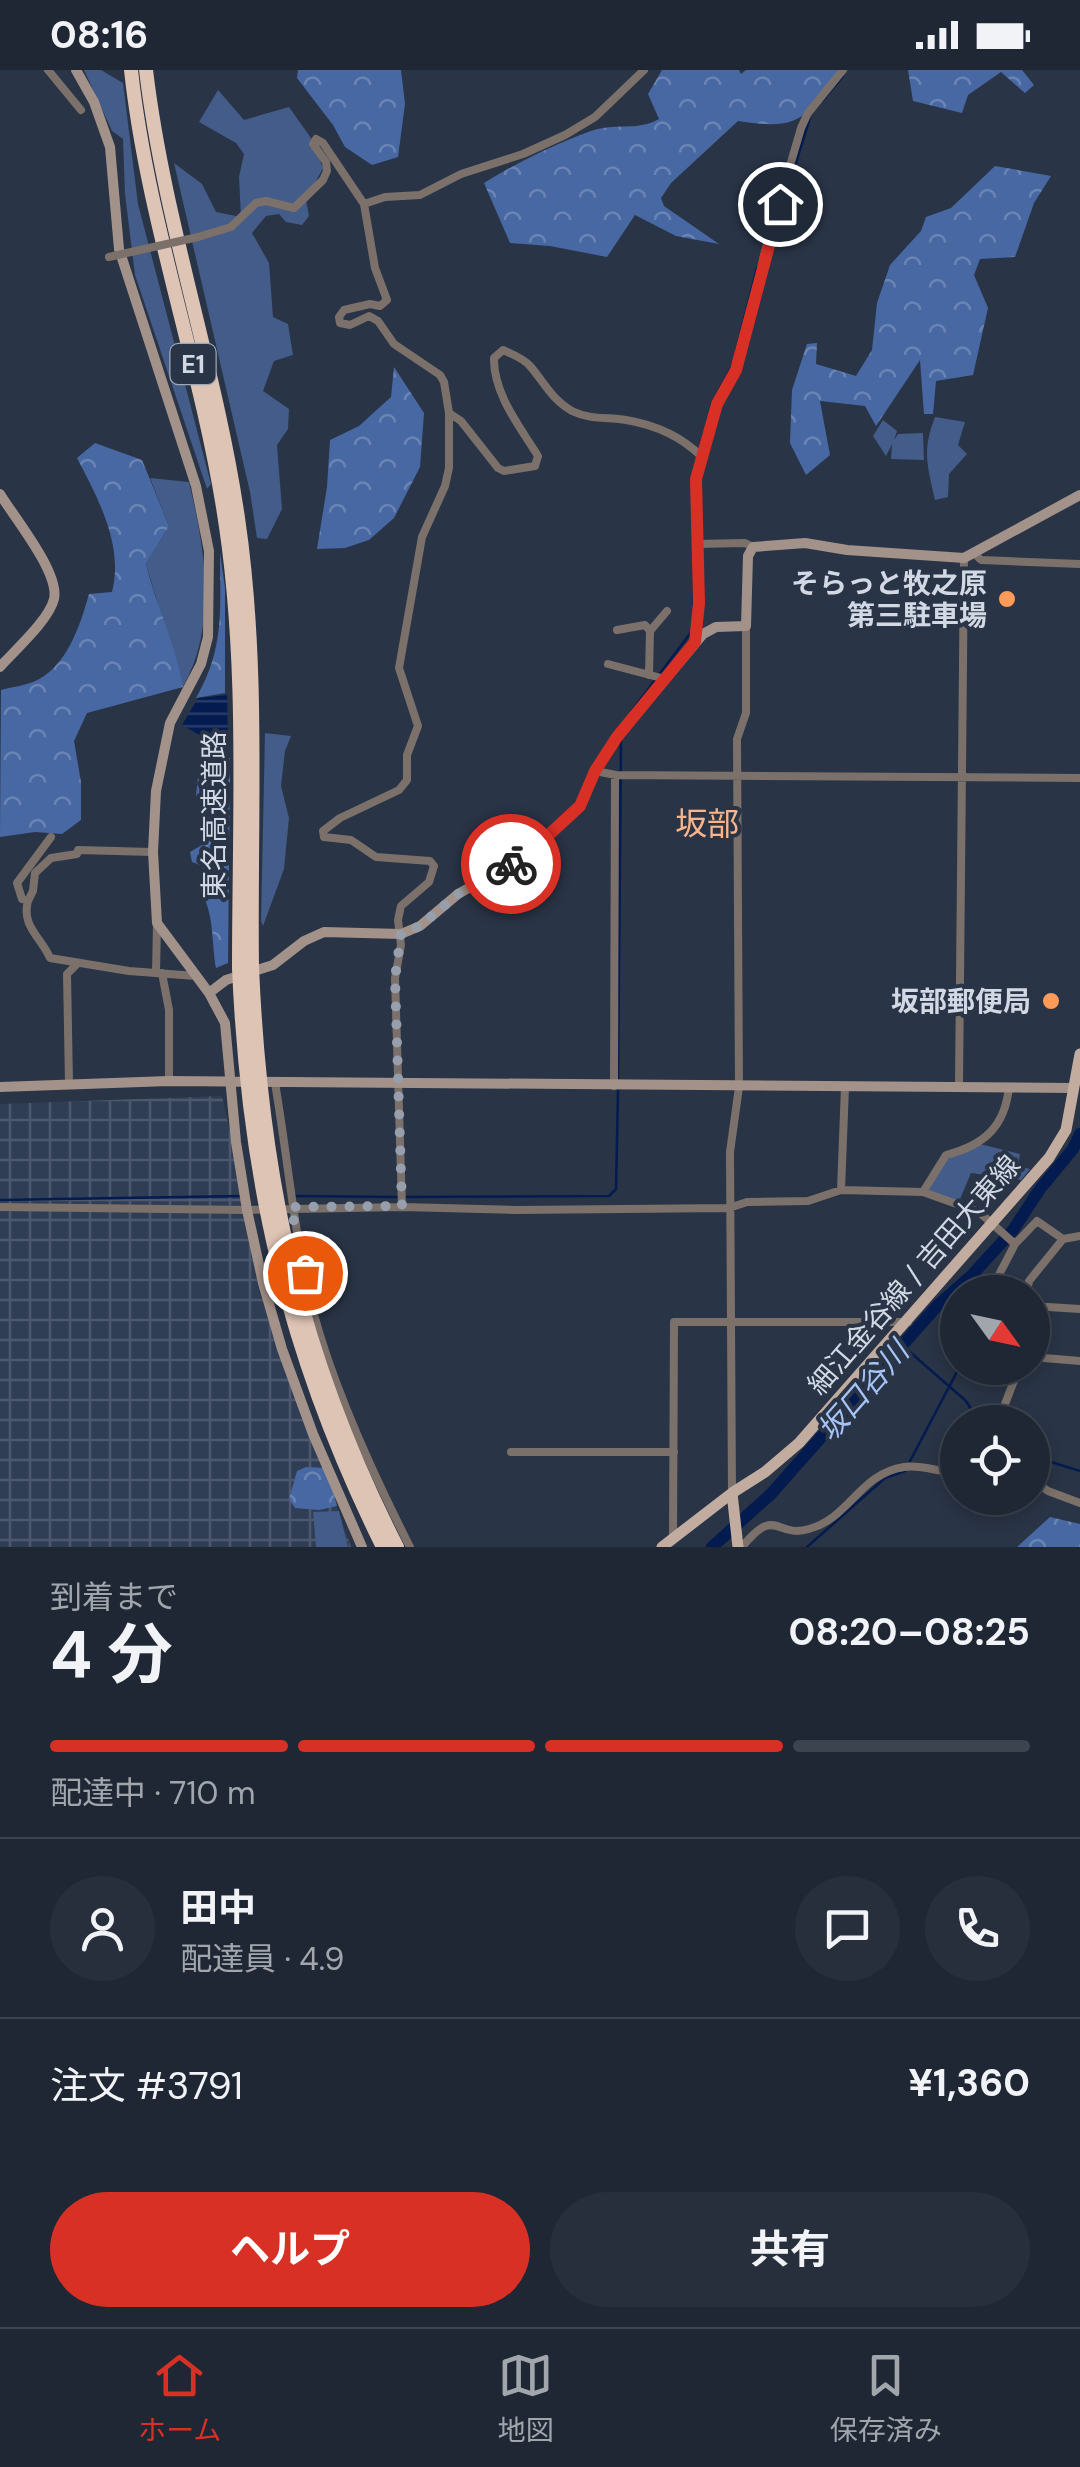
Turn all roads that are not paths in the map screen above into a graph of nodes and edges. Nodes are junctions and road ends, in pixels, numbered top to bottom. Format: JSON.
{"nodes":[{"id":1,"x":48,"y":70,"type":"edge"},
{"id":2,"x":76,"y":70,"type":"edge"},
{"id":3,"x":132,"y":70,"type":"edge"},
{"id":4,"x":146,"y":70,"type":"edge"},
{"id":5,"x":644,"y":70,"type":"edge"},
{"id":6,"x":843,"y":70,"type":"edge"},
{"id":7,"x":81,"y":110,"type":"dead end"},
{"id":8,"x":364,"y":204,"type":"junction"},
{"id":9,"x":109,"y":257,"type":"dead end"},
{"id":10,"x":448,"y":413,"type":"junction"},
{"id":11,"x":700,"y":454,"type":"junction"},
{"id":12,"x":0,"y":494,"type":"edge"},
{"id":13,"x":1080,"y":495,"type":"edge"},
{"id":14,"x":696,"y":544,"type":"junction"},
{"id":15,"x":753,"y":548,"type":"junction"},
{"id":16,"x":969,"y":555,"type":"junction"},
{"id":17,"x":1080,"y":564,"type":"edge"},
{"id":18,"x":667,"y":611,"type":"dead end"},
{"id":19,"x":746,"y":626,"type":"junction"},
{"id":20,"x":617,"y":630,"type":"dead end"},
{"id":21,"x":650,"y":630,"type":"junction"},
{"id":22,"x":695,"y":642,"type":"junction"},
{"id":23,"x":245,"y":660,"type":"junction"},
{"id":24,"x":608,"y":664,"type":"dead end"},
{"id":25,"x":0,"y":667,"type":"edge"},
{"id":26,"x":657,"y":677,"type":"junction"},
{"id":27,"x":595,"y":771,"type":"junction"},
{"id":28,"x":619,"y":775,"type":"junction"},
{"id":29,"x":737,"y":776,"type":"junction"},
{"id":30,"x":963,"y":778,"type":"junction"},
{"id":31,"x":1080,"y":778,"type":"edge"},
{"id":32,"x":50,"y":837,"type":"dead end"},
{"id":33,"x":153,"y":852,"type":"junction"},
{"id":34,"x":28,"y":901,"type":"junction"},
{"id":35,"x":157,"y":923,"type":"junction"},
{"id":36,"x":401,"y":934,"type":"junction"},
{"id":37,"x":77,"y":964,"type":"junction"},
{"id":38,"x":245,"y":967,"type":"junction"},
{"id":39,"x":159,"y":973,"type":"junction"},
{"id":40,"x":196,"y":976,"type":"junction"},
{"id":41,"x":209,"y":993,"type":"junction"},
{"id":42,"x":1080,"y":1054,"type":"edge"},
{"id":43,"x":169,"y":1082,"type":"junction"},
{"id":44,"x":230,"y":1082,"type":"junction"},
{"id":45,"x":69,"y":1083,"type":"junction"},
{"id":46,"x":275,"y":1083,"type":"junction"},
{"id":47,"x":400,"y":1084,"type":"junction"},
{"id":48,"x":959,"y":1086,"type":"junction"},
{"id":49,"x":1009,"y":1086,"type":"junction"},
{"id":50,"x":0,"y":1087,"type":"edge"},
{"id":51,"x":617,"y":1087,"type":"junction"},
{"id":52,"x":739,"y":1087,"type":"junction"},
{"id":53,"x":845,"y":1087,"type":"junction"},
{"id":54,"x":1077,"y":1088,"type":"edge"},
{"id":55,"x":842,"y":1190,"type":"junction"},
{"id":56,"x":923,"y":1192,"type":"junction"},
{"id":57,"x":290,"y":1200,"type":"junction"},
{"id":58,"x":402,"y":1200,"type":"junction"},
{"id":59,"x":245,"y":1201,"type":"junction"},
{"id":60,"x":0,"y":1206,"type":"edge"},
{"id":61,"x":729,"y":1208,"type":"junction"},
{"id":62,"x":995,"y":1224,"type":"junction"},
{"id":63,"x":1080,"y":1236,"type":"edge"},
{"id":64,"x":1063,"y":1238,"type":"junction"},
{"id":65,"x":1016,"y":1244,"type":"junction"},
{"id":66,"x":999,"y":1275,"type":"edge"},
{"id":67,"x":1034,"y":1275,"type":"edge"},
{"id":68,"x":1050,"y":1307,"type":"edge"},
{"id":69,"x":1080,"y":1309,"type":"edge"},
{"id":70,"x":729,"y":1319,"type":"junction"},
{"id":71,"x":908,"y":1322,"type":"junction"},
{"id":72,"x":1050,"y":1358,"type":"edge"},
{"id":73,"x":1080,"y":1361,"type":"edge"},
{"id":74,"x":511,"y":1452,"type":"dead end"},
{"id":75,"x":674,"y":1452,"type":"junction"},
{"id":76,"x":940,"y":1469,"type":"edge"},
{"id":77,"x":1050,"y":1492,"type":"edge"},
{"id":78,"x":732,"y":1498,"type":"junction"},
{"id":79,"x":1080,"y":1504,"type":"edge"},
{"id":80,"x":668,"y":1543,"type":"edge"},
{"id":81,"x":740,"y":1546,"type":"edge"},
{"id":82,"x":362,"y":1547,"type":"edge"},
{"id":83,"x":383,"y":1547,"type":"edge"},
{"id":84,"x":397,"y":1547,"type":"edge"},
{"id":85,"x":410,"y":1547,"type":"edge"}],
"edges":[{"from":1,"to":7,"type":"street"},
{"from":2,"to":33,"type":"street"},
{"from":3,"to":23,"type":"highway","name":"東名高速道路","number":"E1"},
{"from":4,"to":23,"type":"highway","name":"東名高速道路","number":"E1"},
{"from":5,"to":8,"type":"street"},
{"from":6,"to":11,"type":"street"},
{"from":8,"to":9,"type":"street","bridge":true},
{"from":8,"to":10,"type":"street"},
{"from":10,"to":11,"type":"street"},
{"from":10,"to":36,"type":"street"},
{"from":11,"to":14,"type":"street"},
{"from":12,"to":25,"type":"street"},
{"from":13,"to":16,"type":"street"},
{"from":14,"to":15,"type":"street"},
{"from":14,"to":22,"type":"street"},
{"from":15,"to":16,"type":"street"},
{"from":15,"to":19,"type":"street"},
{"from":16,"to":17,"type":"street"},
{"from":16,"to":30,"type":"street"},
{"from":18,"to":21,"type":"street"},
{"from":19,"to":22,"type":"street"},
{"from":19,"to":29,"type":"street"},
{"from":20,"to":21,"type":"street"},
{"from":21,"to":26,"type":"street"},
{"from":22,"to":26,"type":"street"},
{"from":23,"to":38,"type":"highway","name":"東名高速道路","number":"E1"},
{"from":23,"to":38,"type":"highway","name":"東名高速道路","number":"E1"},
{"from":24,"to":26,"type":"street"},
{"from":26,"to":27,"type":"street"},
{"from":27,"to":28,"type":"street"},
{"from":27,"to":36,"type":"street"},
{"from":28,"to":29,"type":"street"},
{"from":28,"to":51,"type":"street"},
{"from":29,"to":30,"type":"street"},
{"from":29,"to":52,"type":"street"},
{"from":30,"to":31,"type":"street"},
{"from":30,"to":48,"type":"street"},
{"from":32,"to":34,"type":"street"},
{"from":33,"to":34,"type":"street"},
{"from":33,"to":35,"type":"street"},
{"from":34,"to":37,"type":"street"},
{"from":35,"to":39,"type":"street"},
{"from":35,"to":40,"type":"street"},
{"from":36,"to":41,"type":"street"},
{"from":36,"to":47,"type":"street"},
{"from":37,"to":39,"type":"street"},
{"from":37,"to":45,"type":"street"},
{"from":38,"to":83,"type":"highway","name":"東名高速道路","number":"E1","bridge":true},
{"from":38,"to":84,"type":"highway","name":"東名高速道路","number":"E1","bridge":true},
{"from":39,"to":40,"type":"street"},
{"from":39,"to":43,"type":"street"},
{"from":40,"to":41,"type":"street"},
{"from":41,"to":44,"type":"street"},
{"from":42,"to":54,"type":"main road","name":"細江金谷線 / 吉田大東線"},
{"from":43,"to":44,"type":"street"},
{"from":43,"to":45,"type":"street"},
{"from":44,"to":46,"type":"street"},
{"from":44,"to":59,"type":"street"},
{"from":45,"to":50,"type":"street"},
{"from":46,"to":47,"type":"street"},
{"from":46,"to":57,"type":"street"},
{"from":47,"to":51,"type":"street"},
{"from":47,"to":58,"type":"street"},
{"from":48,"to":49,"type":"street"},
{"from":48,"to":53,"type":"street"},
{"from":49,"to":54,"type":"street"},
{"from":49,"to":56,"type":"street"},
{"from":51,"to":52,"type":"street"},
{"from":52,"to":53,"type":"street"},
{"from":52,"to":61,"type":"street"},
{"from":53,"to":55,"type":"street"},
{"from":54,"to":62,"type":"main road","name":"細江金谷線 / 吉田大東線"},
{"from":55,"to":56,"type":"street"},
{"from":55,"to":61,"type":"street"},
{"from":56,"to":62,"type":"street"},
{"from":57,"to":58,"type":"street"},
{"from":57,"to":59,"type":"street"},
{"from":57,"to":85,"type":"street"},
{"from":58,"to":61,"type":"street"},
{"from":59,"to":60,"type":"street"},
{"from":59,"to":82,"type":"street"},
{"from":61,"to":70,"type":"street"},
{"from":62,"to":65,"type":"street"},
{"from":62,"to":71,"type":"main road","name":"細江金谷線 / 吉田大東線"},
{"from":63,"to":64,"type":"street"},
{"from":64,"to":65,"type":"street"},
{"from":64,"to":67,"type":"street"},
{"from":65,"to":66,"type":"street"},
{"from":68,"to":69,"type":"street"},
{"from":70,"to":71,"type":"street"},
{"from":70,"to":75,"type":"street"},
{"from":70,"to":78,"type":"street"},
{"from":71,"to":78,"type":"main road","name":"細江金谷線 / 吉田大東線"},
{"from":72,"to":73,"type":"street"},
{"from":74,"to":75,"type":"street"},
{"from":75,"to":80,"type":"street"},
{"from":76,"to":81,"type":"street"},
{"from":77,"to":79,"type":"street"},
{"from":78,"to":80,"type":"main road","name":"細江金谷線 / 吉田大東線"},
{"from":78,"to":81,"type":"main road"}]}
